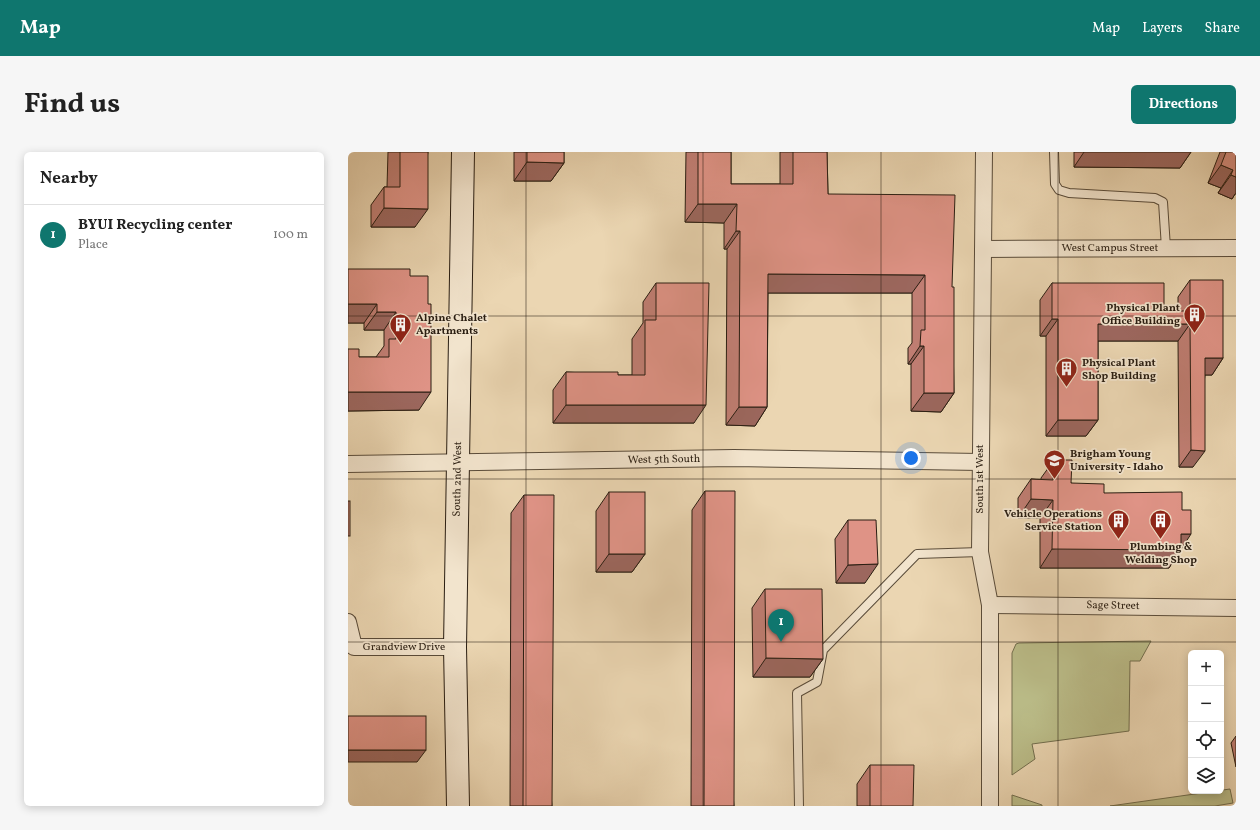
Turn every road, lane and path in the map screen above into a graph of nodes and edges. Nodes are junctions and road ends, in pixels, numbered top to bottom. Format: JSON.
{"nodes":[{"id":1,"x":463,"y":152,"type":"edge"},
{"id":2,"x":984,"y":152,"type":"edge"},
{"id":3,"x":1054,"y":152,"type":"edge"},
{"id":4,"x":1166,"y":248,"type":"junction"},
{"id":5,"x":1236,"y":248,"type":"edge"},
{"id":6,"x":984,"y":249,"type":"junction"},
{"id":7,"x":980,"y":462,"type":"junction"},
{"id":8,"x":348,"y":464,"type":"edge"},
{"id":9,"x":458,"y":464,"type":"junction"},
{"id":10,"x":980,"y":552,"type":"junction"},
{"id":11,"x":990,"y":605,"type":"junction"},
{"id":12,"x":1236,"y":608,"type":"edge"},
{"id":13,"x":348,"y":622,"type":"edge"},
{"id":14,"x":455,"y":647,"type":"junction"},
{"id":15,"x":458,"y":806,"type":"edge"},
{"id":16,"x":799,"y":806,"type":"edge"},
{"id":17,"x":990,"y":806,"type":"edge"}],
"edges":[{"from":1,"to":9,"type":"main road","name":"South 2nd West"},
{"from":2,"to":6,"type":"street","name":"South 1st West"},
{"from":3,"to":4,"type":"lane"},
{"from":4,"to":5,"type":"street","name":"West Campus Street"},
{"from":4,"to":6,"type":"street","name":"West Campus Street"},
{"from":6,"to":7,"type":"street","name":"South 1st West"},
{"from":7,"to":9,"type":"street","name":"West 5th South"},
{"from":7,"to":10,"type":"street","name":"South 1st West"},
{"from":8,"to":9,"type":"street","name":"West 5th South"},
{"from":9,"to":14,"type":"main road","name":"South 2nd West"},
{"from":10,"to":11,"type":"street","name":"South 1st West"},
{"from":10,"to":16,"type":"lane"},
{"from":11,"to":12,"type":"street","name":"Sage Street"},
{"from":11,"to":17,"type":"street","name":"South 1st West"},
{"from":13,"to":14,"type":"street","name":"Grandview Drive"},
{"from":14,"to":15,"type":"main road","name":"South 2nd West"}]}
